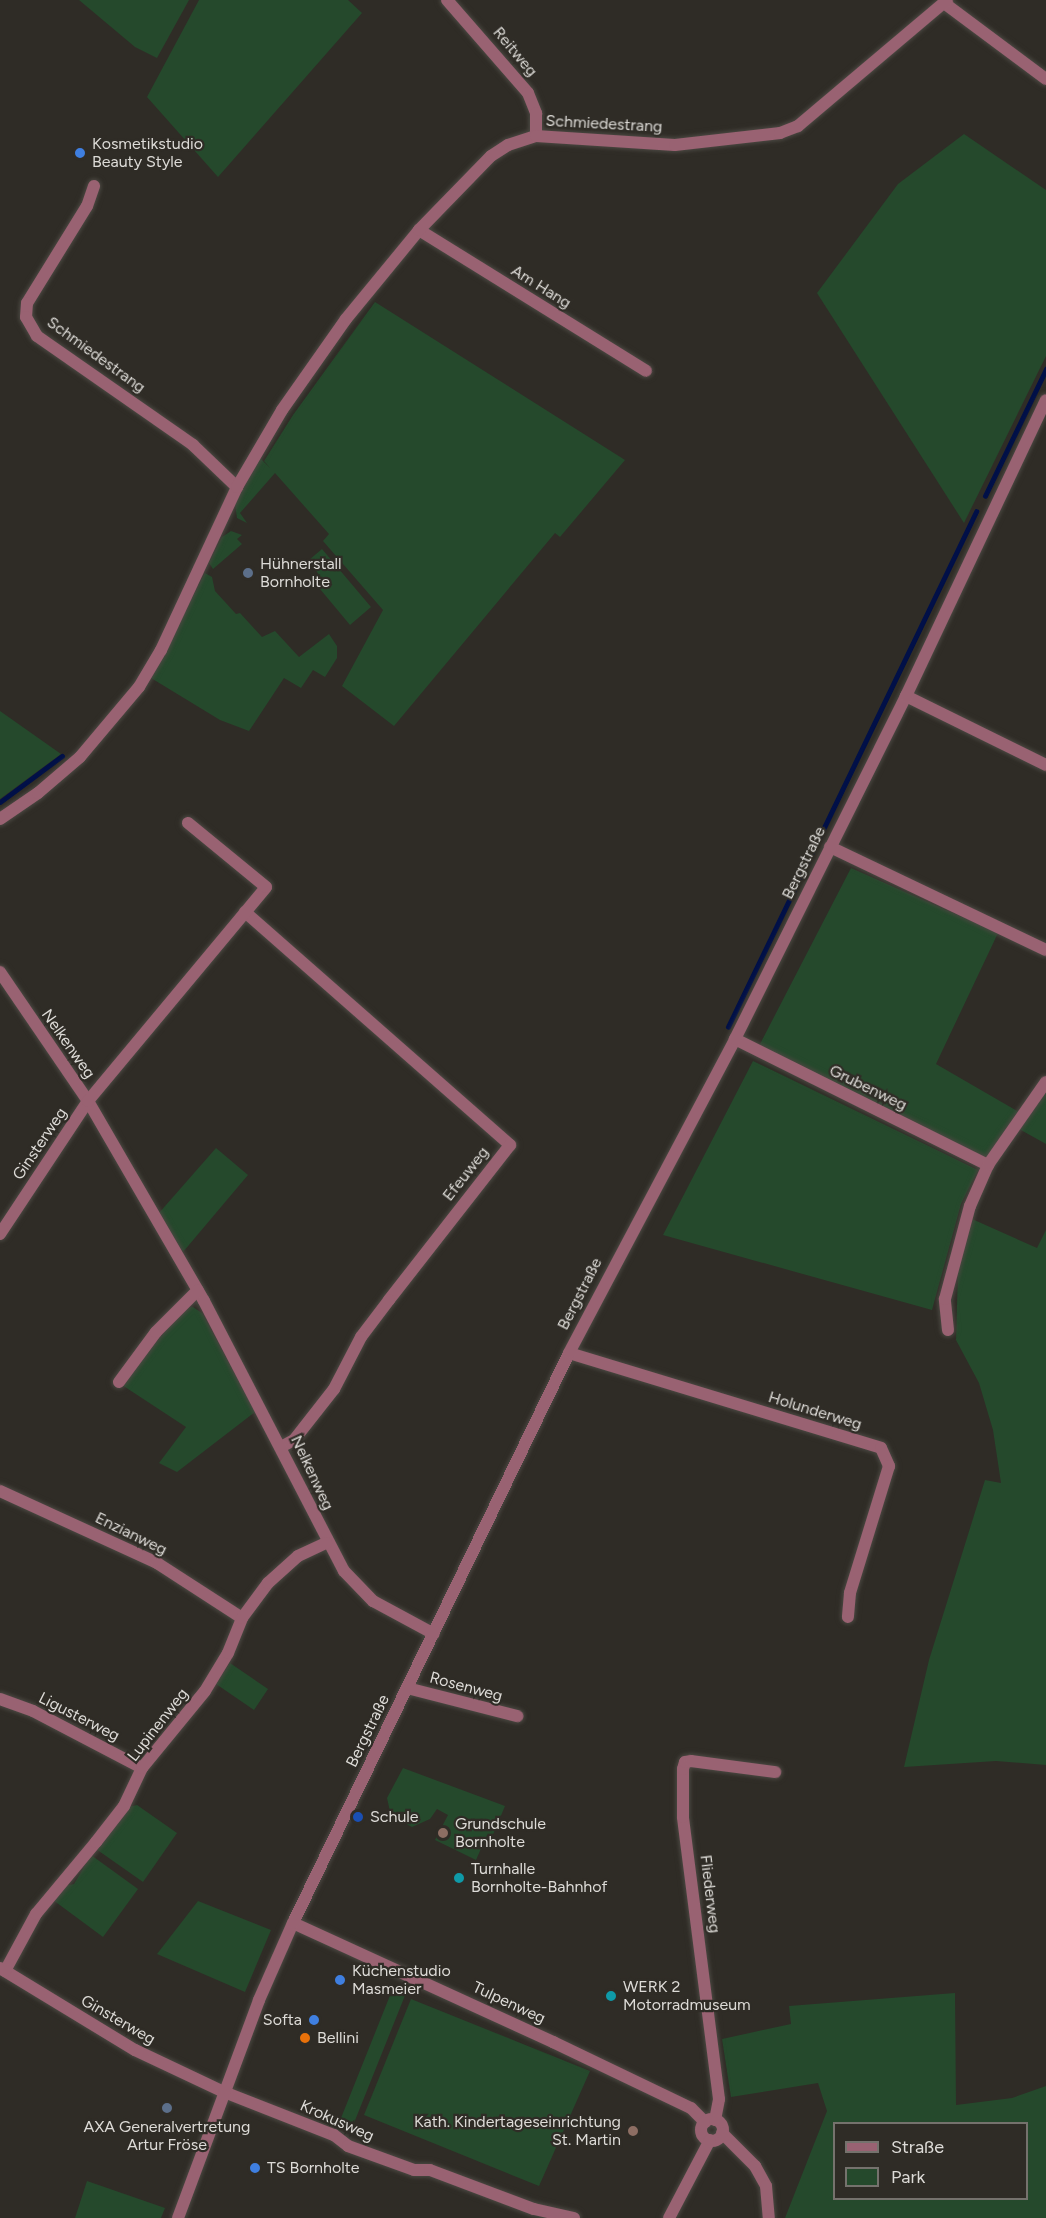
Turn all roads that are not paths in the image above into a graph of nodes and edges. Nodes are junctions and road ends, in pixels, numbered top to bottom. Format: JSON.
{"nodes":[{"id":1,"x":447,"y":0,"type":"edge"},
{"id":2,"x":945,"y":1,"type":"edge"},
{"id":3,"x":1046,"y":79,"type":"edge"},
{"id":4,"x":536,"y":136,"type":"junction"},
{"id":5,"x":94,"y":186,"type":"dead end"},
{"id":6,"x":419,"y":230,"type":"junction"},
{"id":7,"x":646,"y":371,"type":"dead end"},
{"id":8,"x":1046,"y":400,"type":"edge"},
{"id":9,"x":237,"y":487,"type":"junction"},
{"id":10,"x":906,"y":696,"type":"junction"},
{"id":11,"x":1046,"y":765,"type":"edge"},
{"id":12,"x":0,"y":819,"type":"edge"},
{"id":13,"x":188,"y":823,"type":"dead end"},
{"id":14,"x":831,"y":847,"type":"junction"},
{"id":15,"x":245,"y":912,"type":"junction"},
{"id":16,"x":1046,"y":950,"type":"edge"},
{"id":17,"x":0,"y":972,"type":"edge"},
{"id":18,"x":735,"y":1039,"type":"junction"},
{"id":19,"x":1046,"y":1082,"type":"edge"},
{"id":20,"x":88,"y":1101,"type":"junction"},
{"id":21,"x":988,"y":1166,"type":"junction"},
{"id":22,"x":0,"y":1234,"type":"edge"},
{"id":23,"x":198,"y":1290,"type":"junction"},
{"id":24,"x":948,"y":1330,"type":"dead end"},
{"id":25,"x":570,"y":1353,"type":"junction"},
{"id":26,"x":119,"y":1382,"type":"dead end"},
{"id":27,"x":281,"y":1447,"type":"junction"},
{"id":28,"x":0,"y":1491,"type":"edge"},
{"id":29,"x":326,"y":1543,"type":"junction"},
{"id":30,"x":848,"y":1617,"type":"dead end"},
{"id":31,"x":242,"y":1618,"type":"junction"},
{"id":32,"x":434,"y":1634,"type":"junction"},
{"id":33,"x":407,"y":1688,"type":"junction"},
{"id":34,"x":0,"y":1699,"type":"edge"},
{"id":35,"x":517,"y":1716,"type":"dead end"},
{"id":36,"x":142,"y":1768,"type":"junction"},
{"id":37,"x":775,"y":1772,"type":"dead end"},
{"id":38,"x":293,"y":1923,"type":"junction"},
{"id":39,"x":3,"y":1970,"type":"edge"},
{"id":40,"x":224,"y":2092,"type":"junction"},
{"id":41,"x":710,"y":2121,"type":"junction"},
{"id":42,"x":722,"y":2133,"type":"junction"},
{"id":43,"x":710,"y":2140,"type":"junction"},
{"id":44,"x":178,"y":2218,"type":"edge"},
{"id":45,"x":574,"y":2218,"type":"edge"},
{"id":46,"x":669,"y":2218,"type":"edge"},
{"id":47,"x":769,"y":2218,"type":"edge"}],
"edges":[{"from":1,"to":4,"type":"street","name":"Reitweg"},
{"from":2,"to":3,"type":"street"},
{"from":2,"to":4,"type":"street","name":"Schmiedestrang"},
{"from":4,"to":6,"type":"street","name":"Schmiedestrang"},
{"from":5,"to":9,"type":"street","name":"Schmiedestrang"},
{"from":6,"to":7,"type":"street","name":"Am Hang"},
{"from":6,"to":9,"type":"street","name":"Schmiedestrang"},
{"from":8,"to":10,"type":"street","name":"Bergstraße"},
{"from":9,"to":12,"type":"street","name":"Schmiedestrang"},
{"from":10,"to":11,"type":"street"},
{"from":10,"to":14,"type":"street","name":"Bergstraße"},
{"from":13,"to":15,"type":"street"},
{"from":14,"to":16,"type":"street"},
{"from":14,"to":18,"type":"street","name":"Bergstraße"},
{"from":15,"to":20,"type":"street"},
{"from":15,"to":27,"type":"street","name":"Efeuweg"},
{"from":17,"to":20,"type":"street","name":"Nelkenweg"},
{"from":18,"to":21,"type":"street","name":"Grubenweg"},
{"from":18,"to":25,"type":"street","name":"Bergstraße"},
{"from":19,"to":21,"type":"street"},
{"from":20,"to":22,"type":"street","name":"Ginsterweg"},
{"from":20,"to":23,"type":"street","name":"Nelkenweg"},
{"from":21,"to":24,"type":"street"},
{"from":23,"to":26,"type":"street"},
{"from":23,"to":27,"type":"street","name":"Nelkenweg"},
{"from":25,"to":30,"type":"street","name":"Holunderweg"},
{"from":25,"to":32,"type":"street","name":"Bergstraße"},
{"from":27,"to":29,"type":"street","name":"Nelkenweg"},
{"from":28,"to":31,"type":"street","name":"Enzianweg"},
{"from":29,"to":31,"type":"street","name":"Lupinenweg"},
{"from":29,"to":32,"type":"street","name":"Nelkenweg"},
{"from":31,"to":36,"type":"street","name":"Lupinenweg"},
{"from":32,"to":33,"type":"street","name":"Bergstraße"},
{"from":33,"to":35,"type":"street","name":"Rosenweg"},
{"from":33,"to":38,"type":"street","name":"Bergstraße"},
{"from":34,"to":36,"type":"street","name":"Ligusterweg"},
{"from":36,"to":39,"type":"street","name":"Lupinenweg"},
{"from":37,"to":41,"type":"street","name":"Fliederweg"},
{"from":38,"to":40,"type":"street","name":"Bergstraße"},
{"from":38,"to":41,"type":"street","name":"Tulpenweg"},
{"from":39,"to":40,"type":"street","name":"Ginsterweg"},
{"from":40,"to":44,"type":"street","name":"Bergstraße"},
{"from":40,"to":45,"type":"street","name":"Krokusweg"},
{"from":41,"to":42,"type":"street"},
{"from":41,"to":43,"type":"street"},
{"from":42,"to":43,"type":"street"},
{"from":42,"to":47,"type":"street"},
{"from":43,"to":46,"type":"street"}]}
